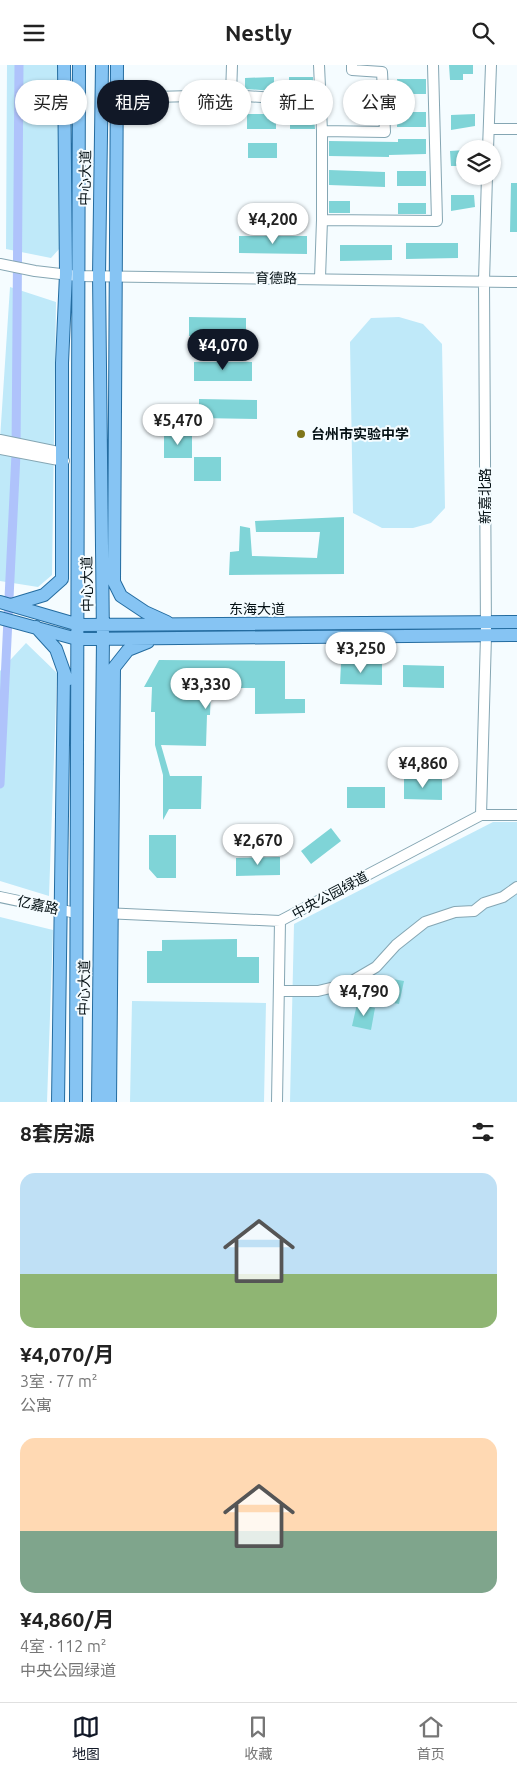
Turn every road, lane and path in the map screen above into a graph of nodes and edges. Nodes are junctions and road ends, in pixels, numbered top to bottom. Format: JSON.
{"nodes":[{"id":1,"x":64,"y":65,"type":"edge"},
{"id":2,"x":79,"y":65,"type":"edge"},
{"id":3,"x":102,"y":65,"type":"edge"},
{"id":4,"x":117,"y":65,"type":"edge"},
{"id":5,"x":232,"y":65,"type":"edge"},
{"id":6,"x":319,"y":65,"type":"edge"},
{"id":7,"x":352,"y":65,"type":"edge"},
{"id":8,"x":432,"y":65,"type":"edge"},
{"id":9,"x":491,"y":65,"type":"edge"},
{"id":10,"x":64,"y":80,"type":"edge"},
{"id":11,"x":79,"y":80,"type":"edge"},
{"id":12,"x":102,"y":80,"type":"edge"},
{"id":13,"x":117,"y":80,"type":"edge"},
{"id":14,"x":231,"y":80,"type":"edge"},
{"id":15,"x":319,"y":80,"type":"edge"},
{"id":16,"x":65,"y":125,"type":"edge"},
{"id":17,"x":79,"y":125,"type":"edge"},
{"id":18,"x":101,"y":125,"type":"edge"},
{"id":19,"x":116,"y":125,"type":"edge"},
{"id":20,"x":322,"y":125,"type":"edge"},
{"id":21,"x":489,"y":129,"type":"junction"},
{"id":22,"x":517,"y":129,"type":"edge"},
{"id":23,"x":322,"y":131,"type":"junction"},
{"id":24,"x":488,"y":140,"type":"edge"},
{"id":25,"x":487,"y":185,"type":"edge"},
{"id":26,"x":322,"y":220,"type":"junction"},
{"id":27,"x":0,"y":264,"type":"edge"},
{"id":28,"x":72,"y":275,"type":"junction"},
{"id":29,"x":99,"y":275,"type":"junction"},
{"id":30,"x":115,"y":275,"type":"junction"},
{"id":31,"x":320,"y":278,"type":"junction"},
{"id":32,"x":484,"y":281,"type":"junction"},
{"id":33,"x":517,"y":282,"type":"edge"},
{"id":34,"x":0,"y":441,"type":"edge"},
{"id":35,"x":78,"y":443,"type":"junction"},
{"id":36,"x":0,"y":449,"type":"edge"},
{"id":37,"x":33,"y":451,"type":"junction"},
{"id":38,"x":64,"y":457,"type":"junction"},
{"id":39,"x":101,"y":467,"type":"junction"},
{"id":40,"x":115,"y":467,"type":"junction"},
{"id":41,"x":63,"y":494,"type":"junction"},
{"id":42,"x":102,"y":540,"type":"junction"},
{"id":43,"x":114,"y":582,"type":"junction"},
{"id":44,"x":7,"y":604,"type":"edge"},
{"id":45,"x":0,"y":618,"type":"edge"},
{"id":46,"x":485,"y":622,"type":"junction"},
{"id":47,"x":517,"y":622,"type":"edge"},
{"id":48,"x":77,"y":625,"type":"junction"},
{"id":49,"x":103,"y":625,"type":"junction"},
{"id":50,"x":171,"y":625,"type":"junction"},
{"id":51,"x":36,"y":627,"type":"junction"},
{"id":52,"x":486,"y":635,"type":"junction"},
{"id":53,"x":517,"y":635,"type":"edge"},
{"id":54,"x":165,"y":638,"type":"junction"},
{"id":55,"x":77,"y":639,"type":"junction"},
{"id":56,"x":103,"y":639,"type":"junction"},
{"id":57,"x":114,"y":669,"type":"junction"},
{"id":58,"x":64,"y":672,"type":"junction"},
{"id":59,"x":102,"y":684,"type":"junction"},
{"id":60,"x":77,"y":706,"type":"junction"},
{"id":61,"x":481,"y":815,"type":"junction"},
{"id":62,"x":517,"y":815,"type":"edge"},
{"id":63,"x":517,"y":887,"type":"edge"},
{"id":64,"x":3,"y":897,"type":"edge"},
{"id":65,"x":59,"y":909,"type":"junction"},
{"id":66,"x":76,"y":913,"type":"junction"},
{"id":67,"x":106,"y":913,"type":"junction"},
{"id":68,"x":280,"y":921,"type":"junction"},
{"id":69,"x":279,"y":991,"type":"junction"},
{"id":70,"x":58,"y":1102,"type":"edge"},
{"id":71,"x":76,"y":1102,"type":"edge"},
{"id":72,"x":98,"y":1102,"type":"edge"},
{"id":73,"x":110,"y":1102,"type":"edge"},
{"id":74,"x":277,"y":1102,"type":"edge"}],
"edges":[{"from":1,"to":10,"type":"main road"},
{"from":2,"to":11,"type":"main road","name":"中心大道"},
{"from":3,"to":12,"type":"main road","name":"中心大道"},
{"from":4,"to":13,"type":"main road"},
{"from":5,"to":14,"type":"street"},
{"from":6,"to":15,"type":"street"},
{"from":7,"to":23,"type":"street"},
{"from":8,"to":26,"type":"street"},
{"from":9,"to":21,"type":"street"},
{"from":16,"to":28,"type":"main road"},
{"from":17,"to":28,"type":"main road","name":"中心大道"},
{"from":18,"to":29,"type":"main road","name":"中心大道"},
{"from":19,"to":30,"type":"main road"},
{"from":20,"to":23,"type":"street"},
{"from":21,"to":22,"type":"street"},
{"from":21,"to":24,"type":"street"},
{"from":23,"to":26,"type":"street"},
{"from":25,"to":32,"type":"street","name":"新嘉北路"},
{"from":26,"to":31,"type":"street"},
{"from":27,"to":28,"type":"street","name":"育德路"},
{"from":28,"to":29,"type":"street","name":"育德路"},
{"from":28,"to":35,"type":"main road","name":"中心大道"},
{"from":28,"to":38,"type":"main road"},
{"from":29,"to":30,"type":"street","name":"育德路"},
{"from":29,"to":39,"type":"main road","name":"中心大道"},
{"from":30,"to":31,"type":"street","name":"育德路"},
{"from":30,"to":40,"type":"main road"},
{"from":31,"to":32,"type":"street","name":"育德路"},
{"from":32,"to":33,"type":"street","name":"育德路"},
{"from":32,"to":46,"type":"street","name":"新嘉北路"},
{"from":34,"to":37,"type":"street"},
{"from":35,"to":41,"type":"main road"},
{"from":35,"to":48,"type":"main road","name":"中心大道"},
{"from":36,"to":37,"type":"street"},
{"from":37,"to":38,"type":"street"},
{"from":38,"to":41,"type":"main road"},
{"from":39,"to":40,"type":"main road"},
{"from":39,"to":42,"type":"main road","name":"中心大道"},
{"from":40,"to":43,"type":"main road"},
{"from":41,"to":44,"type":"main road"},
{"from":42,"to":43,"type":"main road"},
{"from":42,"to":49,"type":"main road","name":"中心大道"},
{"from":43,"to":50,"type":"main road"},
{"from":44,"to":48,"type":"main road","name":"东海大道"},
{"from":45,"to":51,"type":"main road","name":"东海大道"},
{"from":46,"to":47,"type":"main road","name":"东海大道"},
{"from":46,"to":50,"type":"main road","name":"东海大道"},
{"from":46,"to":52,"type":"street","name":"新嘉北路"},
{"from":48,"to":49,"type":"main road","name":"东海大道"},
{"from":48,"to":55,"type":"main road","name":"中心大道"},
{"from":49,"to":50,"type":"main road","name":"东海大道"},
{"from":49,"to":56,"type":"main road","name":"中心大道"},
{"from":51,"to":55,"type":"main road","name":"东海大道"},
{"from":51,"to":58,"type":"main road"},
{"from":52,"to":53,"type":"main road","name":"东海大道"},
{"from":52,"to":54,"type":"main road","name":"东海大道"},
{"from":52,"to":61,"type":"street","name":"新嘉北路"},
{"from":54,"to":56,"type":"main road","name":"东海大道"},
{"from":54,"to":57,"type":"main road"},
{"from":55,"to":56,"type":"main road","name":"东海大道"},
{"from":55,"to":60,"type":"main road","name":"中心大道"},
{"from":56,"to":59,"type":"main road","name":"中心大道"},
{"from":57,"to":59,"type":"main road"},
{"from":57,"to":67,"type":"main road"},
{"from":58,"to":60,"type":"main road"},
{"from":58,"to":65,"type":"main road"},
{"from":59,"to":67,"type":"main road","name":"中心大道"},
{"from":60,"to":66,"type":"main road","name":"中心大道"},
{"from":61,"to":62,"type":"street","name":"中央公园绿道"},
{"from":61,"to":68,"type":"street","name":"中央公园绿道"},
{"from":63,"to":69,"type":"street"},
{"from":64,"to":65,"type":"street","name":"亿嘉路"},
{"from":65,"to":66,"type":"street","name":"亿嘉路"},
{"from":65,"to":70,"type":"main road"},
{"from":66,"to":71,"type":"main road","name":"中心大道"},
{"from":67,"to":68,"type":"street"},
{"from":67,"to":72,"type":"main road","name":"中心大道"},
{"from":67,"to":73,"type":"main road"},
{"from":68,"to":69,"type":"street","name":"中央公园绿道"},
{"from":69,"to":74,"type":"street","name":"中央公园绿道"}]}
